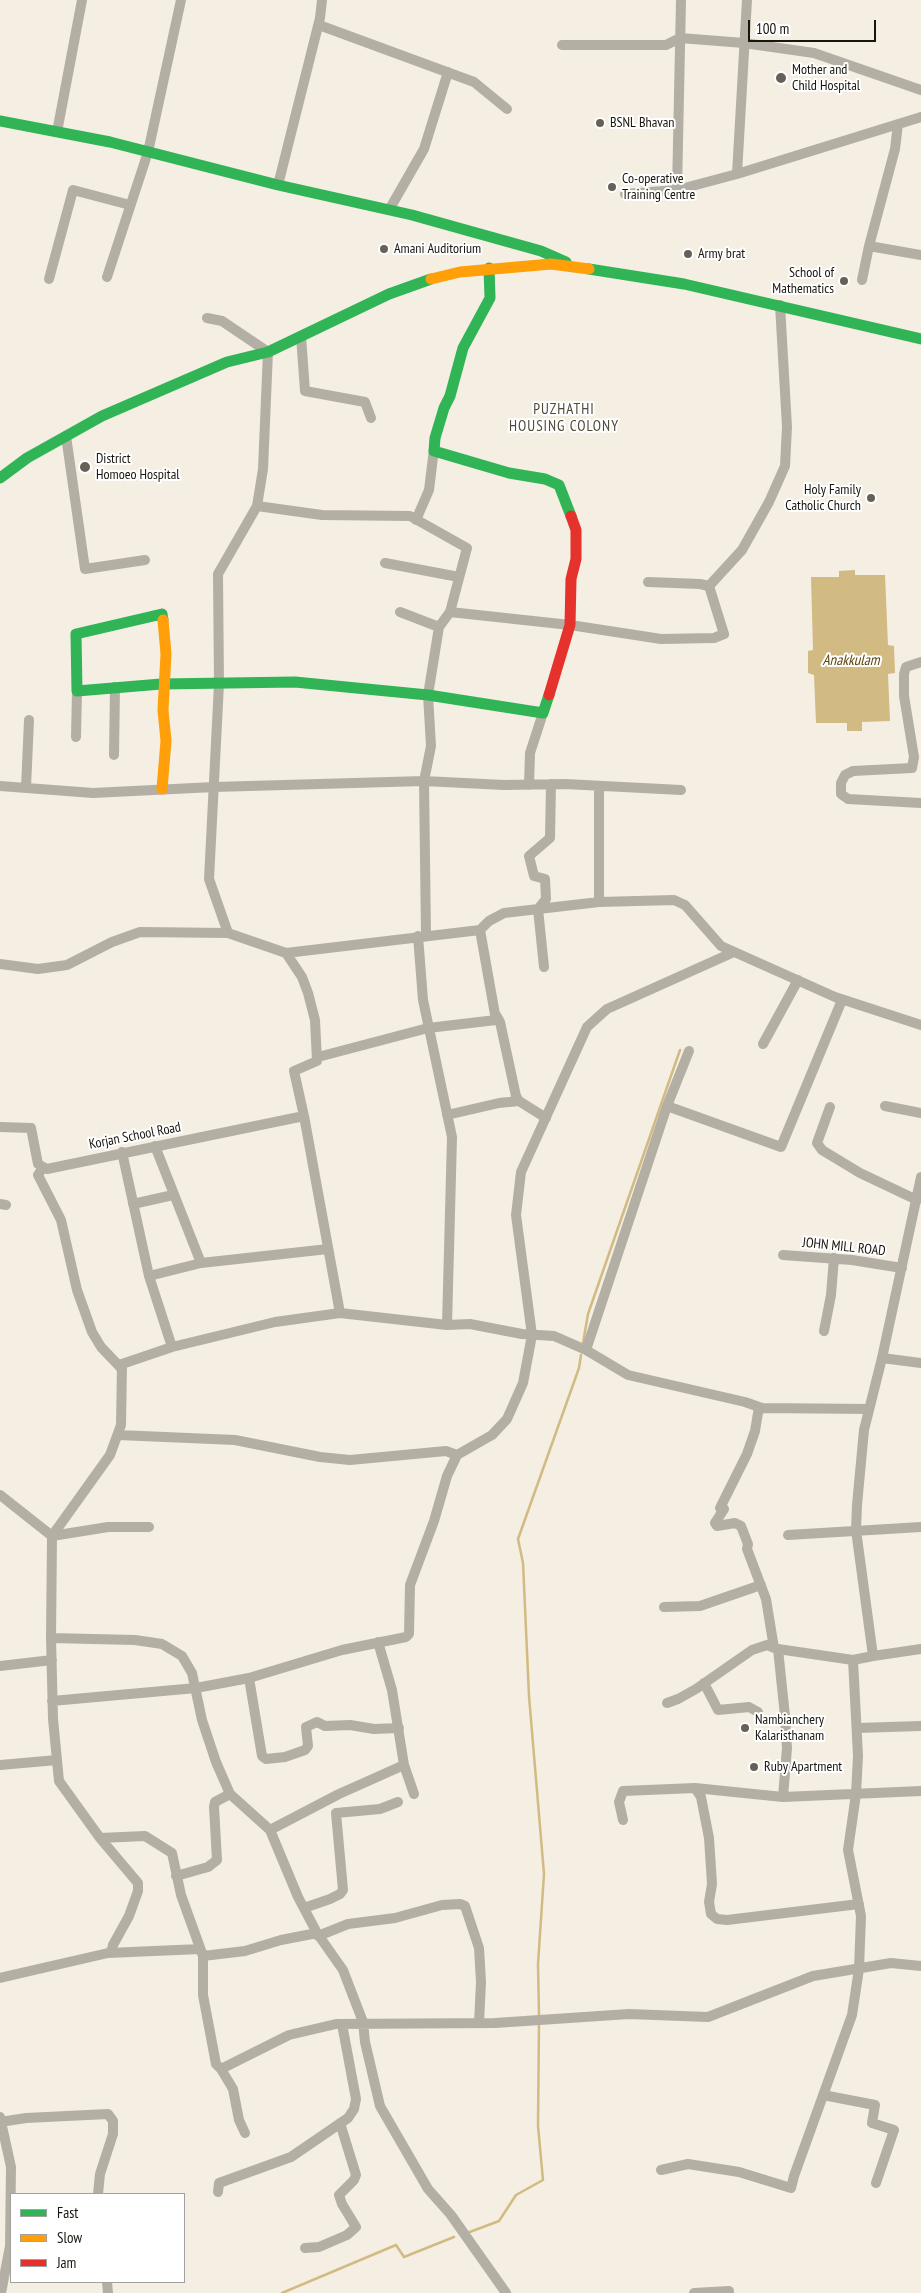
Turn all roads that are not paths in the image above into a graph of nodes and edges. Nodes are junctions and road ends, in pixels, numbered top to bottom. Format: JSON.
{"nodes":[{"id":1,"x":82,"y":0,"type":"edge"},
{"id":2,"x":181,"y":0,"type":"edge"},
{"id":3,"x":322,"y":0,"type":"edge"},
{"id":4,"x":681,"y":0,"type":"edge"},
{"id":5,"x":747,"y":0,"type":"edge"},
{"id":6,"x":318,"y":25,"type":"junction"},
{"id":7,"x":680,"y":38,"type":"junction"},
{"id":8,"x":744,"y":43,"type":"junction"},
{"id":9,"x":562,"y":45,"type":"dead end"},
{"id":10,"x":448,"y":72,"type":"junction"},
{"id":11,"x":921,"y":90,"type":"edge"},
{"id":12,"x":507,"y":109,"type":"dead end"},
{"id":13,"x":921,"y":117,"type":"edge"},
{"id":14,"x":0,"y":121,"type":"edge"},
{"id":15,"x":898,"y":124,"type":"junction"},
{"id":16,"x":57,"y":132,"type":"junction"},
{"id":17,"x":148,"y":152,"type":"junction"},
{"id":18,"x":737,"y":174,"type":"junction"},
{"id":19,"x":278,"y":185,"type":"junction"},
{"id":20,"x":677,"y":190,"type":"junction"},
{"id":21,"x":625,"y":194,"type":"dead end"},
{"id":22,"x":130,"y":205,"type":"junction"},
{"id":23,"x":389,"y":210,"type":"junction"},
{"id":24,"x":869,"y":246,"type":"junction"},
{"id":25,"x":921,"y":255,"type":"edge"},
{"id":26,"x":573,"y":267,"type":"junction"},
{"id":27,"x":489,"y":268,"type":"junction"},
{"id":28,"x":107,"y":277,"type":"dead end"},
{"id":29,"x":49,"y":279,"type":"dead end"},
{"id":30,"x":862,"y":280,"type":"dead end"},
{"id":31,"x":780,"y":305,"type":"junction"},
{"id":32,"x":207,"y":318,"type":"dead end"},
{"id":33,"x":301,"y":336,"type":"junction"},
{"id":34,"x":921,"y":339,"type":"edge"},
{"id":35,"x":268,"y":352,"type":"junction"},
{"id":36,"x":371,"y":418,"type":"dead end"},
{"id":37,"x":66,"y":436,"type":"junction"},
{"id":38,"x":434,"y":449,"type":"junction"},
{"id":39,"x":0,"y":478,"type":"edge"},
{"id":40,"x":257,"y":506,"type":"junction"},
{"id":41,"x":416,"y":520,"type":"junction"},
{"id":42,"x":145,"y":560,"type":"dead end"},
{"id":43,"x":385,"y":563,"type":"dead end"},
{"id":44,"x":459,"y":577,"type":"junction"},
{"id":45,"x":648,"y":582,"type":"dead end"},
{"id":46,"x":709,"y":586,"type":"junction"},
{"id":47,"x":400,"y":612,"type":"dead end"},
{"id":48,"x":450,"y":612,"type":"junction"},
{"id":49,"x":570,"y":625,"type":"junction"},
{"id":50,"x":440,"y":627,"type":"junction"},
{"id":51,"x":921,"y":662,"type":"edge"},
{"id":52,"x":166,"y":684,"type":"junction"},
{"id":53,"x":219,"y":684,"type":"junction"},
{"id":54,"x":115,"y":688,"type":"junction"},
{"id":55,"x":77,"y":691,"type":"junction"},
{"id":56,"x":428,"y":695,"type":"junction"},
{"id":57,"x":543,"y":714,"type":"junction"},
{"id":58,"x":29,"y":720,"type":"dead end"},
{"id":59,"x":76,"y":738,"type":"dead end"},
{"id":60,"x":114,"y":755,"type":"dead end"},
{"id":61,"x":424,"y":781,"type":"junction"},
{"id":62,"x":551,"y":784,"type":"junction"},
{"id":63,"x":529,"y":785,"type":"junction"},
{"id":64,"x":0,"y":786,"type":"edge"},
{"id":65,"x":599,"y":786,"type":"junction"},
{"id":66,"x":214,"y":787,"type":"junction"},
{"id":67,"x":26,"y":788,"type":"junction"},
{"id":68,"x":162,"y":789,"type":"junction"},
{"id":69,"x":681,"y":790,"type":"dead end"},
{"id":70,"x":921,"y":803,"type":"edge"},
{"id":71,"x":599,"y":902,"type":"junction"},
{"id":72,"x":538,"y":909,"type":"junction"},
{"id":73,"x":480,"y":930,"type":"junction"},
{"id":74,"x":228,"y":933,"type":"junction"},
{"id":75,"x":422,"y":936,"type":"junction"},
{"id":76,"x":734,"y":952,"type":"junction"},
{"id":77,"x":286,"y":953,"type":"junction"},
{"id":78,"x":0,"y":964,"type":"edge"},
{"id":79,"x":544,"y":967,"type":"dead end"},
{"id":80,"x":798,"y":980,"type":"junction"},
{"id":81,"x":842,"y":1000,"type":"junction"},
{"id":82,"x":496,"y":1015,"type":"junction"},
{"id":83,"x":921,"y":1026,"type":"edge"},
{"id":84,"x":428,"y":1028,"type":"junction"},
{"id":85,"x":764,"y":1044,"type":"dead end"},
{"id":86,"x":689,"y":1051,"type":"dead end"},
{"id":87,"x":318,"y":1057,"type":"junction"},
{"id":88,"x":519,"y":1101,"type":"junction"},
{"id":89,"x":667,"y":1106,"type":"junction"},
{"id":90,"x":885,"y":1106,"type":"dead end"},
{"id":91,"x":830,"y":1107,"type":"dead end"},
{"id":92,"x":921,"y":1113,"type":"edge"},
{"id":93,"x":447,"y":1115,"type":"junction"},
{"id":94,"x":304,"y":1116,"type":"junction"},
{"id":95,"x":546,"y":1118,"type":"junction"},
{"id":96,"x":0,"y":1127,"type":"edge"},
{"id":97,"x":155,"y":1146,"type":"junction"},
{"id":98,"x":122,"y":1152,"type":"junction"},
{"id":99,"x":42,"y":1169,"type":"dead end"},
{"id":100,"x":921,"y":1177,"type":"edge"},
{"id":101,"x":173,"y":1195,"type":"junction"},
{"id":102,"x":917,"y":1200,"type":"junction"},
{"id":103,"x":133,"y":1204,"type":"junction"},
{"id":104,"x":328,"y":1249,"type":"junction"},
{"id":105,"x":783,"y":1254,"type":"dead end"},
{"id":106,"x":834,"y":1258,"type":"junction"},
{"id":107,"x":201,"y":1263,"type":"junction"},
{"id":108,"x":902,"y":1268,"type":"junction"},
{"id":109,"x":149,"y":1276,"type":"junction"},
{"id":110,"x":340,"y":1313,"type":"junction"},
{"id":111,"x":447,"y":1325,"type":"junction"},
{"id":112,"x":824,"y":1331,"type":"dead end"},
{"id":113,"x":532,"y":1335,"type":"junction"},
{"id":114,"x":172,"y":1347,"type":"junction"},
{"id":115,"x":586,"y":1350,"type":"junction"},
{"id":116,"x":882,"y":1358,"type":"junction"},
{"id":117,"x":921,"y":1363,"type":"edge"},
{"id":118,"x":122,"y":1369,"type":"junction"},
{"id":119,"x":759,"y":1407,"type":"junction"},
{"id":120,"x":869,"y":1409,"type":"junction"},
{"id":121,"x":118,"y":1434,"type":"junction"},
{"id":122,"x":457,"y":1455,"type":"junction"},
{"id":123,"x":0,"y":1495,"type":"edge"},
{"id":124,"x":149,"y":1527,"type":"dead end"},
{"id":125,"x":921,"y":1527,"type":"edge"},
{"id":126,"x":856,"y":1530,"type":"junction"},
{"id":127,"x":788,"y":1534,"type":"dead end"},
{"id":128,"x":52,"y":1536,"type":"junction"},
{"id":129,"x":761,"y":1585,"type":"junction"},
{"id":130,"x":664,"y":1607,"type":"dead end"},
{"id":131,"x":51,"y":1638,"type":"junction"},
{"id":132,"x":378,"y":1642,"type":"junction"},
{"id":133,"x":776,"y":1648,"type":"junction"},
{"id":134,"x":921,"y":1648,"type":"edge"},
{"id":135,"x":873,"y":1656,"type":"junction"},
{"id":136,"x":52,"y":1660,"type":"junction"},
{"id":137,"x":853,"y":1660,"type":"junction"},
{"id":138,"x":0,"y":1666,"type":"edge"},
{"id":139,"x":249,"y":1678,"type":"junction"},
{"id":140,"x":704,"y":1683,"type":"junction"},
{"id":141,"x":196,"y":1688,"type":"junction"},
{"id":142,"x":52,"y":1701,"type":"junction"},
{"id":143,"x":667,"y":1703,"type":"dead end"},
{"id":144,"x":758,"y":1712,"type":"dead end"},
{"id":145,"x":920,"y":1726,"type":"dead end"},
{"id":146,"x":399,"y":1728,"type":"junction"},
{"id":147,"x":858,"y":1728,"type":"junction"},
{"id":148,"x":57,"y":1760,"type":"junction"},
{"id":149,"x":404,"y":1765,"type":"junction"},
{"id":150,"x":0,"y":1766,"type":"edge"},
{"id":151,"x":695,"y":1788,"type":"junction"},
{"id":152,"x":921,"y":1791,"type":"edge"},
{"id":153,"x":230,"y":1794,"type":"junction"},
{"id":154,"x":414,"y":1794,"type":"dead end"},
{"id":155,"x":856,"y":1794,"type":"junction"},
{"id":156,"x":783,"y":1797,"type":"junction"},
{"id":157,"x":398,"y":1802,"type":"dead end"},
{"id":158,"x":623,"y":1820,"type":"dead end"},
{"id":159,"x":270,"y":1830,"type":"junction"},
{"id":160,"x":100,"y":1838,"type":"junction"},
{"id":161,"x":176,"y":1876,"type":"junction"},
{"id":162,"x":859,"y":1904,"type":"junction"},
{"id":163,"x":304,"y":1908,"type":"junction"},
{"id":164,"x":318,"y":1935,"type":"junction"},
{"id":165,"x":111,"y":1953,"type":"junction"},
{"id":166,"x":202,"y":1953,"type":"junction"},
{"id":167,"x":921,"y":1966,"type":"edge"},
{"id":168,"x":859,"y":1969,"type":"junction"},
{"id":169,"x":0,"y":1978,"type":"edge"},
{"id":170,"x":363,"y":2022,"type":"junction"},
{"id":171,"x":479,"y":2023,"type":"junction"},
{"id":172,"x":342,"y":2024,"type":"junction"},
{"id":173,"x":221,"y":2069,"type":"junction"},
{"id":174,"x":823,"y":2095,"type":"junction"},
{"id":175,"x":1,"y":2120,"type":"edge"},
{"id":176,"x":340,"y":2123,"type":"junction"},
{"id":177,"x":245,"y":2134,"type":"dead end"},
{"id":178,"x":11,"y":2167,"type":"junction"},
{"id":179,"x":661,"y":2170,"type":"dead end"},
{"id":180,"x":0,"y":2171,"type":"edge"},
{"id":181,"x":876,"y":2183,"type":"dead end"},
{"id":182,"x":218,"y":2192,"type":"dead end"},
{"id":183,"x":11,"y":2193,"type":"edge"},
{"id":184,"x":98,"y":2193,"type":"edge"},
{"id":185,"x":10,"y":2246,"type":"edge"},
{"id":186,"x":0,"y":2247,"type":"edge"},
{"id":187,"x":305,"y":2248,"type":"dead end"},
{"id":188,"x":7,"y":2259,"type":"junction"},
{"id":189,"x":729,"y":2291,"type":"dead end"},
{"id":190,"x":1,"y":2293,"type":"edge"},
{"id":191,"x":506,"y":2293,"type":"edge"},
{"id":192,"x":694,"y":2293,"type":"edge"}],
"edges":[{"from":1,"to":16,"type":"street"},
{"from":2,"to":17,"type":"street"},
{"from":3,"to":6,"type":"street"},
{"from":4,"to":7,"type":"street"},
{"from":5,"to":8,"type":"street"},
{"from":6,"to":10,"type":"street"},
{"from":6,"to":19,"type":"street"},
{"from":7,"to":8,"type":"street"},
{"from":7,"to":9,"type":"street"},
{"from":7,"to":20,"type":"street"},
{"from":8,"to":11,"type":"street"},
{"from":8,"to":18,"type":"street"},
{"from":10,"to":12,"type":"street"},
{"from":10,"to":23,"type":"street"},
{"from":13,"to":15,"type":"street"},
{"from":14,"to":16,"type":"street"},
{"from":15,"to":18,"type":"street"},
{"from":15,"to":24,"type":"street"},
{"from":16,"to":17,"type":"street"},
{"from":17,"to":19,"type":"street"},
{"from":17,"to":22,"type":"street"},
{"from":18,"to":20,"type":"street"},
{"from":19,"to":23,"type":"street"},
{"from":20,"to":21,"type":"street"},
{"from":22,"to":28,"type":"street"},
{"from":22,"to":29,"type":"street"},
{"from":23,"to":26,"type":"street"},
{"from":24,"to":25,"type":"street"},
{"from":24,"to":30,"type":"street"},
{"from":26,"to":27,"type":"street"},
{"from":26,"to":31,"type":"street"},
{"from":27,"to":33,"type":"street"},
{"from":27,"to":38,"type":"street"},
{"from":31,"to":34,"type":"street"},
{"from":31,"to":46,"type":"street"},
{"from":32,"to":35,"type":"street"},
{"from":33,"to":35,"type":"street"},
{"from":33,"to":36,"type":"street"},
{"from":35,"to":37,"type":"street"},
{"from":35,"to":40,"type":"street"},
{"from":37,"to":39,"type":"street"},
{"from":37,"to":42,"type":"street"},
{"from":38,"to":41,"type":"street"},
{"from":38,"to":49,"type":"street"},
{"from":40,"to":41,"type":"street"},
{"from":40,"to":53,"type":"street"},
{"from":41,"to":44,"type":"street"},
{"from":43,"to":44,"type":"street"},
{"from":44,"to":48,"type":"street"},
{"from":45,"to":46,"type":"street"},
{"from":46,"to":49,"type":"street"},
{"from":47,"to":50,"type":"street"},
{"from":48,"to":49,"type":"street"},
{"from":48,"to":50,"type":"street"},
{"from":49,"to":57,"type":"street"},
{"from":50,"to":56,"type":"street"},
{"from":51,"to":70,"type":"street"},
{"from":52,"to":53,"type":"street"},
{"from":52,"to":54,"type":"street"},
{"from":52,"to":55,"type":"street"},
{"from":52,"to":68,"type":"street"},
{"from":53,"to":56,"type":"street"},
{"from":53,"to":66,"type":"street"},
{"from":54,"to":55,"type":"street"},
{"from":54,"to":60,"type":"street"},
{"from":55,"to":59,"type":"street"},
{"from":56,"to":57,"type":"street"},
{"from":56,"to":61,"type":"street"},
{"from":57,"to":63,"type":"street"},
{"from":58,"to":67,"type":"street"},
{"from":61,"to":63,"type":"street"},
{"from":61,"to":66,"type":"street"},
{"from":61,"to":75,"type":"street"},
{"from":62,"to":63,"type":"street"},
{"from":62,"to":65,"type":"street"},
{"from":62,"to":72,"type":"street"},
{"from":64,"to":67,"type":"street"},
{"from":65,"to":69,"type":"street"},
{"from":65,"to":71,"type":"street"},
{"from":66,"to":68,"type":"street"},
{"from":66,"to":74,"type":"street"},
{"from":67,"to":68,"type":"street"},
{"from":71,"to":72,"type":"street"},
{"from":71,"to":76,"type":"street"},
{"from":72,"to":73,"type":"street"},
{"from":72,"to":79,"type":"street"},
{"from":73,"to":75,"type":"street"},
{"from":73,"to":82,"type":"street"},
{"from":74,"to":77,"type":"street"},
{"from":74,"to":78,"type":"street"},
{"from":75,"to":77,"type":"street"},
{"from":75,"to":84,"type":"street"},
{"from":76,"to":80,"type":"street"},
{"from":76,"to":95,"type":"street"},
{"from":77,"to":87,"type":"street"},
{"from":80,"to":81,"type":"street"},
{"from":80,"to":85,"type":"street"},
{"from":81,"to":83,"type":"street"},
{"from":81,"to":89,"type":"street"},
{"from":82,"to":84,"type":"street"},
{"from":82,"to":88,"type":"street"},
{"from":84,"to":87,"type":"street"},
{"from":84,"to":93,"type":"street"},
{"from":86,"to":89,"type":"street"},
{"from":87,"to":94,"type":"street"},
{"from":88,"to":93,"type":"street"},
{"from":88,"to":95,"type":"street"},
{"from":89,"to":115,"type":"street"},
{"from":90,"to":92,"type":"street"},
{"from":91,"to":102,"type":"street"},
{"from":93,"to":111,"type":"street"},
{"from":94,"to":97,"type":"street","name":"Korjan School Road"},
{"from":94,"to":104,"type":"street"},
{"from":95,"to":113,"type":"street"},
{"from":96,"to":98,"type":"street","name":"Korjan School Road"},
{"from":97,"to":98,"type":"street","name":"Korjan School Road"},
{"from":97,"to":101,"type":"street"},
{"from":98,"to":103,"type":"street"},
{"from":99,"to":118,"type":"street"},
{"from":100,"to":102,"type":"street"},
{"from":101,"to":103,"type":"street"},
{"from":101,"to":107,"type":"street"},
{"from":102,"to":108,"type":"street"},
{"from":103,"to":109,"type":"street"},
{"from":104,"to":107,"type":"street"},
{"from":104,"to":110,"type":"street"},
{"from":105,"to":106,"type":"street","name":"JOHN MILL ROAD"},
{"from":106,"to":108,"type":"street","name":"JOHN MILL ROAD"},
{"from":106,"to":112,"type":"street"},
{"from":107,"to":109,"type":"street"},
{"from":108,"to":116,"type":"street"},
{"from":109,"to":114,"type":"street"},
{"from":110,"to":111,"type":"street"},
{"from":110,"to":114,"type":"street"},
{"from":111,"to":113,"type":"street"},
{"from":113,"to":115,"type":"street"},
{"from":113,"to":122,"type":"street"},
{"from":114,"to":118,"type":"street"},
{"from":115,"to":119,"type":"street"},
{"from":116,"to":117,"type":"street"},
{"from":116,"to":120,"type":"street"},
{"from":118,"to":121,"type":"street"},
{"from":119,"to":120,"type":"street"},
{"from":119,"to":129,"type":"street"},
{"from":120,"to":126,"type":"street"},
{"from":121,"to":122,"type":"street"},
{"from":121,"to":128,"type":"street"},
{"from":122,"to":132,"type":"street"},
{"from":123,"to":128,"type":"street"},
{"from":124,"to":128,"type":"street"},
{"from":125,"to":126,"type":"street"},
{"from":126,"to":127,"type":"street"},
{"from":126,"to":135,"type":"street"},
{"from":128,"to":131,"type":"street"},
{"from":129,"to":130,"type":"street"},
{"from":129,"to":133,"type":"street"},
{"from":131,"to":136,"type":"street"},
{"from":131,"to":141,"type":"street"},
{"from":132,"to":139,"type":"street"},
{"from":132,"to":146,"type":"street"},
{"from":133,"to":137,"type":"street"},
{"from":133,"to":140,"type":"street"},
{"from":133,"to":156,"type":"street"},
{"from":134,"to":135,"type":"street"},
{"from":135,"to":137,"type":"street"},
{"from":136,"to":138,"type":"street"},
{"from":136,"to":142,"type":"street"},
{"from":137,"to":147,"type":"street"},
{"from":139,"to":141,"type":"street"},
{"from":139,"to":146,"type":"street"},
{"from":140,"to":143,"type":"street"},
{"from":140,"to":144,"type":"street"},
{"from":141,"to":142,"type":"street"},
{"from":141,"to":153,"type":"street"},
{"from":142,"to":148,"type":"street"},
{"from":145,"to":147,"type":"street"},
{"from":146,"to":149,"type":"street"},
{"from":147,"to":155,"type":"street"},
{"from":148,"to":150,"type":"street"},
{"from":148,"to":160,"type":"street"},
{"from":149,"to":154,"type":"street"},
{"from":149,"to":159,"type":"street"},
{"from":151,"to":156,"type":"street"},
{"from":151,"to":158,"type":"street"},
{"from":151,"to":162,"type":"street"},
{"from":152,"to":155,"type":"street"},
{"from":153,"to":159,"type":"street"},
{"from":153,"to":161,"type":"street"},
{"from":155,"to":156,"type":"street"},
{"from":155,"to":162,"type":"street"},
{"from":157,"to":163,"type":"street"},
{"from":159,"to":163,"type":"street"},
{"from":160,"to":161,"type":"street"},
{"from":160,"to":165,"type":"street"},
{"from":161,"to":166,"type":"street"},
{"from":162,"to":168,"type":"street"},
{"from":163,"to":164,"type":"street"},
{"from":164,"to":166,"type":"street"},
{"from":164,"to":170,"type":"street"},
{"from":164,"to":171,"type":"street"},
{"from":165,"to":166,"type":"street"},
{"from":165,"to":169,"type":"street"},
{"from":166,"to":173,"type":"street"},
{"from":167,"to":168,"type":"street"},
{"from":168,"to":171,"type":"street"},
{"from":168,"to":174,"type":"street"},
{"from":170,"to":171,"type":"street"},
{"from":170,"to":172,"type":"street"},
{"from":170,"to":191,"type":"street"},
{"from":172,"to":173,"type":"street"},
{"from":172,"to":176,"type":"street"},
{"from":173,"to":177,"type":"street"},
{"from":174,"to":179,"type":"street"},
{"from":174,"to":181,"type":"street"},
{"from":175,"to":178,"type":"street"},
{"from":175,"to":184,"type":"street"},
{"from":176,"to":182,"type":"street"},
{"from":176,"to":187,"type":"street"},
{"from":178,"to":180,"type":"street"},
{"from":178,"to":183,"type":"street"},
{"from":185,"to":188,"type":"street"},
{"from":186,"to":188,"type":"street"},
{"from":188,"to":190,"type":"street"},
{"from":189,"to":192,"type":"street"}]}
